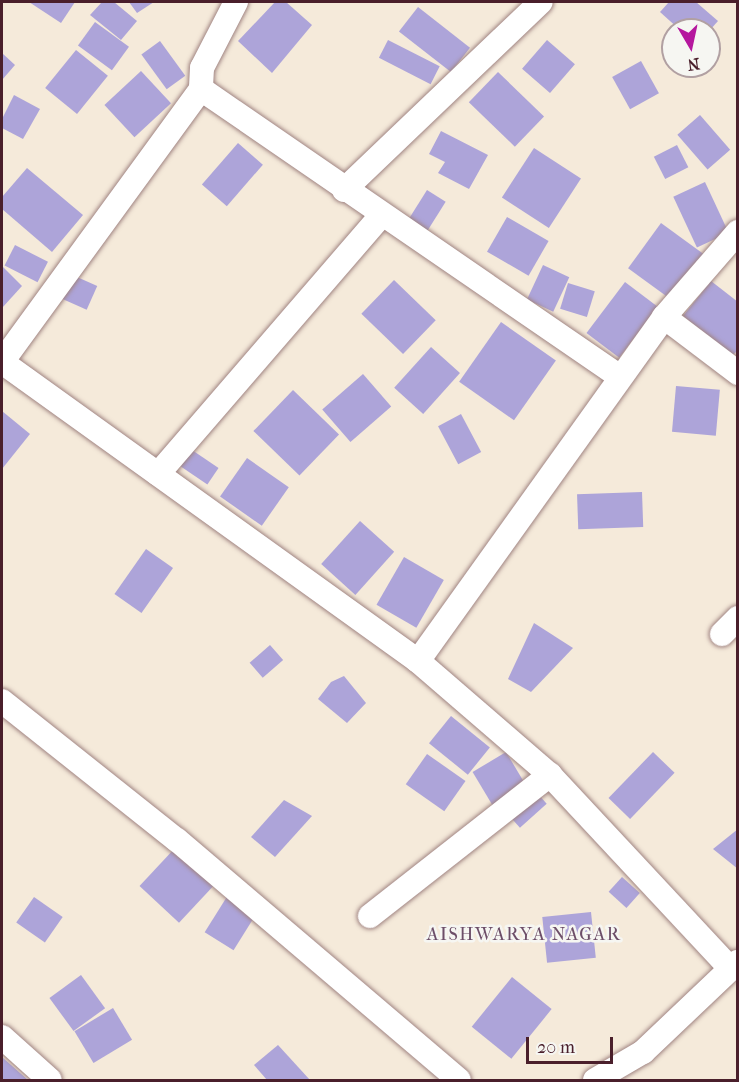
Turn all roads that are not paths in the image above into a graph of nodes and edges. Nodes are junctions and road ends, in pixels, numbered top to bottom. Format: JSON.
{"nodes":[{"id":1,"x":236,"y":2,"type":"edge"},
{"id":2,"x":541,"y":2,"type":"edge"},
{"id":3,"x":201,"y":88,"type":"junction"},
{"id":4,"x":344,"y":190,"type":"junction"},
{"id":5,"x":381,"y":216,"type":"junction"},
{"id":6,"x":738,"y":232,"type":"edge"},
{"id":7,"x":664,"y":317,"type":"junction"},
{"id":8,"x":738,"y":373,"type":"edge"},
{"id":9,"x":620,"y":377,"type":"junction"},
{"id":10,"x":158,"y":474,"type":"junction"},
{"id":11,"x":418,"y":661,"type":"junction"},
{"id":12,"x":2,"y":701,"type":"edge"},
{"id":13,"x":550,"y":775,"type":"junction"},
{"id":14,"x":370,"y":916,"type":"dead end"},
{"id":15,"x":734,"y":965,"type":"edge"},
{"id":16,"x":2,"y":1037,"type":"edge"},
{"id":17,"x":50,"y":1080,"type":"edge"},
{"id":18,"x":459,"y":1080,"type":"edge"},
{"id":19,"x":595,"y":1080,"type":"edge"}],
"edges":[{"from":1,"to":3,"type":"street"},
{"from":2,"to":4,"type":"street"},
{"from":3,"to":4,"type":"street"},
{"from":3,"to":10,"type":"street"},
{"from":4,"to":5,"type":"street"},
{"from":5,"to":9,"type":"street"},
{"from":5,"to":10,"type":"street"},
{"from":6,"to":7,"type":"street"},
{"from":7,"to":8,"type":"street"},
{"from":7,"to":9,"type":"street"},
{"from":9,"to":11,"type":"street"},
{"from":10,"to":11,"type":"street"},
{"from":11,"to":13,"type":"street"},
{"from":12,"to":18,"type":"street"},
{"from":13,"to":14,"type":"street"},
{"from":13,"to":15,"type":"street"},
{"from":15,"to":19,"type":"street"},
{"from":16,"to":17,"type":"street"}]}
